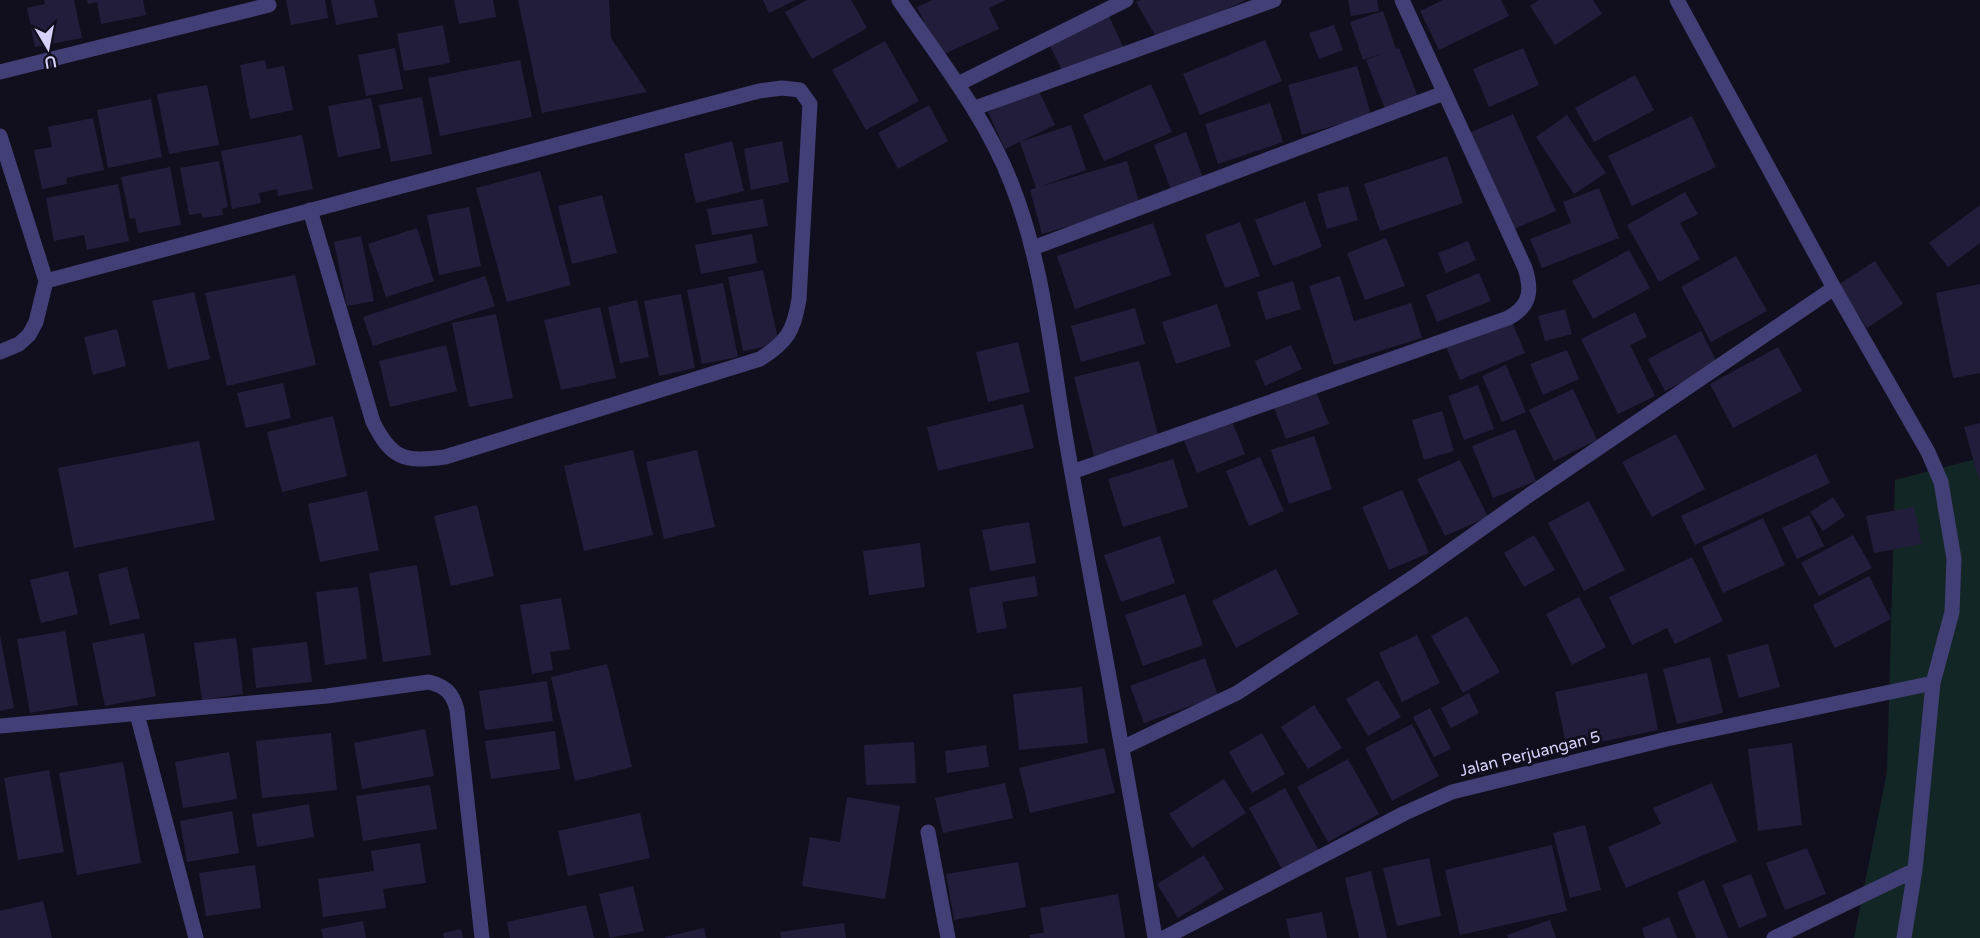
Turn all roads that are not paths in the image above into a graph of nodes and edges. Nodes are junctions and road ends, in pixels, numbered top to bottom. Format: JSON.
{"nodes":[{"id":1,"x":899,"y":0,"type":"edge"},
{"id":2,"x":1126,"y":0,"type":"edge"},
{"id":3,"x":1274,"y":0,"type":"edge"},
{"id":4,"x":1402,"y":0,"type":"edge"},
{"id":5,"x":1677,"y":0,"type":"edge"},
{"id":6,"x":269,"y":5,"type":"dead end"},
{"id":7,"x":0,"y":72,"type":"edge"},
{"id":8,"x":958,"y":84,"type":"junction"},
{"id":9,"x":1444,"y":93,"type":"junction"},
{"id":10,"x":975,"y":108,"type":"junction"},
{"id":11,"x":0,"y":136,"type":"edge"},
{"id":12,"x":310,"y":210,"type":"junction"},
{"id":13,"x":1034,"y":248,"type":"junction"},
{"id":14,"x":46,"y":281,"type":"junction"},
{"id":15,"x":1833,"y":288,"type":"junction"},
{"id":16,"x":4,"y":351,"type":"edge"},
{"id":17,"x":1072,"y":471,"type":"junction"},
{"id":18,"x":1933,"y":683,"type":"junction"},
{"id":19,"x":136,"y":714,"type":"junction"},
{"id":20,"x":0,"y":726,"type":"edge"},
{"id":21,"x":1124,"y":747,"type":"junction"},
{"id":22,"x":928,"y":832,"type":"dead end"},
{"id":23,"x":1915,"y":870,"type":"junction"},
{"id":24,"x":196,"y":938,"type":"edge"},
{"id":25,"x":482,"y":938,"type":"edge"},
{"id":26,"x":948,"y":938,"type":"edge"},
{"id":27,"x":1155,"y":938,"type":"edge"},
{"id":28,"x":1164,"y":938,"type":"edge"},
{"id":29,"x":1774,"y":938,"type":"edge"},
{"id":30,"x":1904,"y":938,"type":"edge"}],
"edges":[{"from":1,"to":8,"type":"street"},
{"from":2,"to":8,"type":"street"},
{"from":3,"to":10,"type":"street"},
{"from":4,"to":9,"type":"street"},
{"from":5,"to":15,"type":"street"},
{"from":6,"to":7,"type":"street"},
{"from":8,"to":10,"type":"street"},
{"from":9,"to":13,"type":"street"},
{"from":9,"to":17,"type":"street"},
{"from":10,"to":13,"type":"street"},
{"from":11,"to":14,"type":"street"},
{"from":12,"to":12,"type":"street"},
{"from":12,"to":14,"type":"street"},
{"from":13,"to":17,"type":"street"},
{"from":14,"to":16,"type":"street"},
{"from":15,"to":18,"type":"street"},
{"from":15,"to":21,"type":"street"},
{"from":17,"to":21,"type":"street"},
{"from":18,"to":23,"type":"street"},
{"from":18,"to":28,"type":"street","name":"Jalan Perjuangan 5"},
{"from":19,"to":20,"type":"street"},
{"from":19,"to":24,"type":"street"},
{"from":19,"to":25,"type":"street"},
{"from":21,"to":27,"type":"street"},
{"from":22,"to":26,"type":"street"},
{"from":23,"to":29,"type":"street"},
{"from":23,"to":30,"type":"street"}]}
